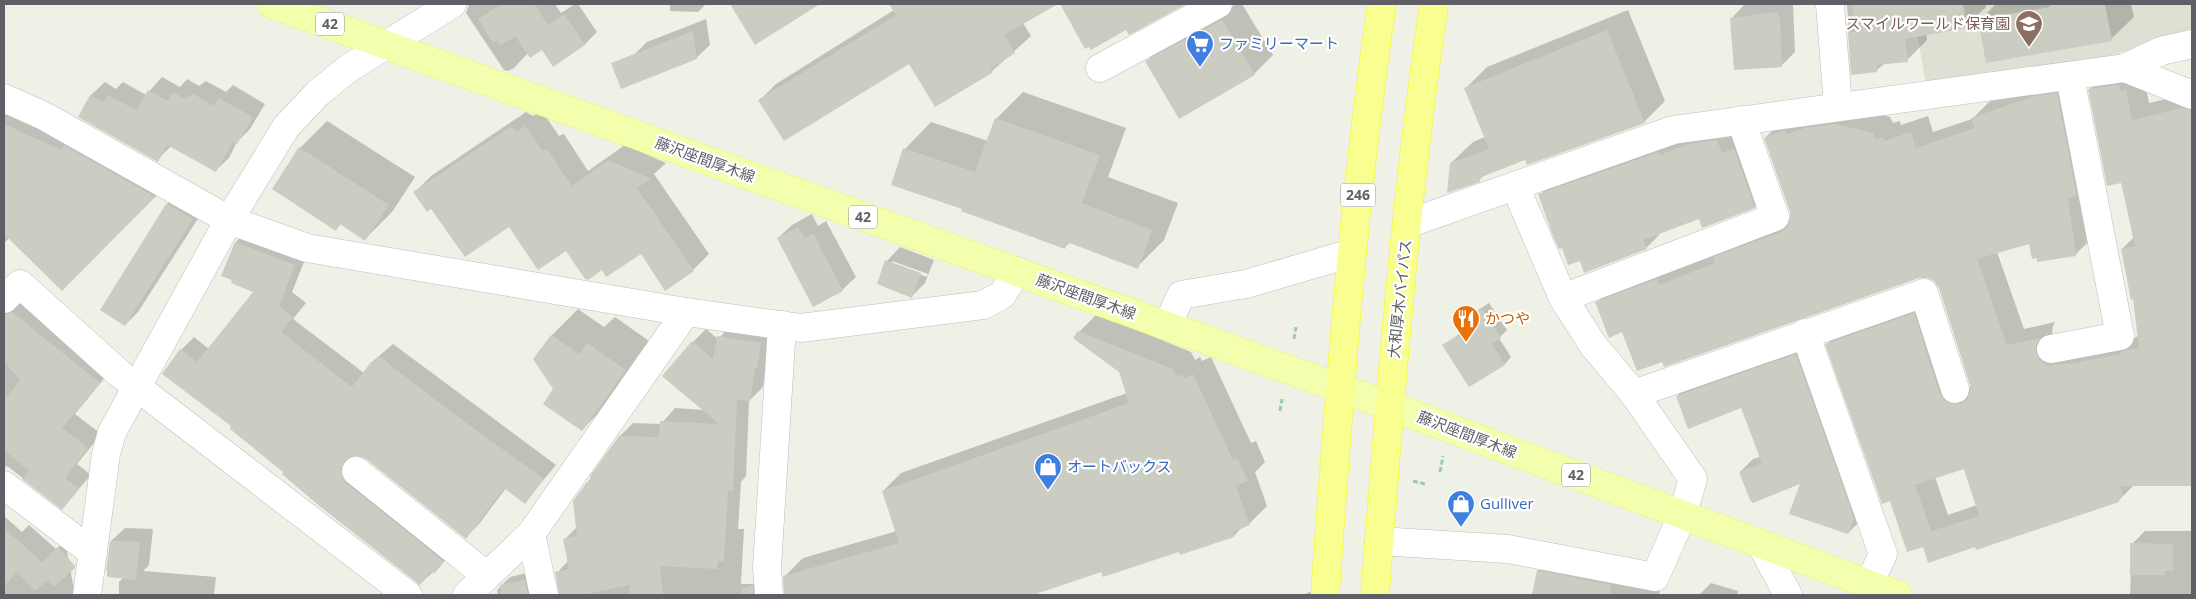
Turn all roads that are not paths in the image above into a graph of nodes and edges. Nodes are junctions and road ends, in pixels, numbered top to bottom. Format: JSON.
{"nodes":[{"id":1,"x":273,"y":4,"type":"edge"},
{"id":2,"x":452,"y":4,"type":"edge"},
{"id":3,"x":1218,"y":4,"type":"edge"},
{"id":4,"x":1382,"y":4,"type":"edge"},
{"id":5,"x":1434,"y":4,"type":"edge"},
{"id":6,"x":1830,"y":4,"type":"edge"},
{"id":7,"x":2192,"y":44,"type":"edge"},
{"id":8,"x":387,"y":45,"type":"junction"},
{"id":9,"x":1100,"y":68,"type":"dead end"},
{"id":10,"x":2125,"y":68,"type":"junction"},
{"id":11,"x":2070,"y":77,"type":"junction"},
{"id":12,"x":2192,"y":94,"type":"edge"},
{"id":13,"x":4,"y":98,"type":"edge"},
{"id":14,"x":1838,"y":106,"type":"junction"},
{"id":15,"x":1741,"y":120,"type":"junction"},
{"id":16,"x":1515,"y":186,"type":"junction"},
{"id":17,"x":229,"y":220,"type":"junction"},
{"id":18,"x":1407,"y":224,"type":"junction"},
{"id":19,"x":1352,"y":253,"type":"junction"},
{"id":20,"x":1017,"y":271,"type":"junction"},
{"id":21,"x":1564,"y":298,"type":"junction"},
{"id":22,"x":4,"y":299,"type":"edge"},
{"id":23,"x":686,"y":312,"type":"junction"},
{"id":24,"x":782,"y":325,"type":"junction"},
{"id":25,"x":1167,"y":326,"type":"junction"},
{"id":26,"x":1805,"y":333,"type":"junction"},
{"id":27,"x":2051,"y":349,"type":"dead end"},
{"id":28,"x":136,"y":386,"type":"junction"},
{"id":29,"x":1340,"y":388,"type":"junction"},
{"id":30,"x":1955,"y":389,"type":"dead end"},
{"id":31,"x":1634,"y":394,"type":"junction"},
{"id":32,"x":1390,"y":406,"type":"junction"},
{"id":33,"x":356,"y":471,"type":"dead end"},
{"id":34,"x":4,"y":485,"type":"edge"},
{"id":35,"x":1682,"y":516,"type":"junction"},
{"id":36,"x":531,"y":534,"type":"junction"},
{"id":37,"x":1379,"y":541,"type":"junction"},
{"id":38,"x":1762,"y":546,"type":"junction"},
{"id":39,"x":93,"y":553,"type":"junction"},
{"id":40,"x":487,"y":576,"type":"junction"},
{"id":41,"x":1869,"y":584,"type":"junction"},
{"id":42,"x":86,"y":595,"type":"edge"},
{"id":43,"x":408,"y":595,"type":"edge"},
{"id":44,"x":467,"y":595,"type":"edge"},
{"id":45,"x":544,"y":595,"type":"edge"},
{"id":46,"x":768,"y":595,"type":"edge"},
{"id":47,"x":1325,"y":595,"type":"edge"},
{"id":48,"x":1375,"y":595,"type":"edge"},
{"id":49,"x":1788,"y":595,"type":"edge"},
{"id":50,"x":1898,"y":595,"type":"edge"}],
"edges":[{"from":1,"to":8,"type":"main road","name":"藤沢座間厚木線","number":"42"},
{"from":2,"to":8,"type":"street"},
{"from":3,"to":9,"type":"street"},
{"from":4,"to":19,"type":"highway","number":"246"},
{"from":5,"to":18,"type":"highway","name":"大和厚木バイパス"},
{"from":6,"to":14,"type":"street"},
{"from":7,"to":10,"type":"street"},
{"from":8,"to":17,"type":"street"},
{"from":8,"to":20,"type":"main road","name":"藤沢座間厚木線","number":"42"},
{"from":10,"to":11,"type":"street"},
{"from":10,"to":12,"type":"street"},
{"from":11,"to":14,"type":"street"},
{"from":11,"to":27,"type":"street"},
{"from":13,"to":17,"type":"street"},
{"from":14,"to":15,"type":"street"},
{"from":15,"to":16,"type":"street"},
{"from":15,"to":21,"type":"street"},
{"from":16,"to":18,"type":"street"},
{"from":16,"to":21,"type":"street"},
{"from":17,"to":23,"type":"street"},
{"from":17,"to":28,"type":"street"},
{"from":18,"to":32,"type":"highway","name":"大和厚木バイパス"},
{"from":19,"to":25,"type":"street"},
{"from":19,"to":29,"type":"highway","number":"246"},
{"from":20,"to":24,"type":"street"},
{"from":20,"to":25,"type":"main road","name":"藤沢座間厚木線","number":"42"},
{"from":21,"to":31,"type":"street"},
{"from":22,"to":28,"type":"street"},
{"from":23,"to":24,"type":"street"},
{"from":23,"to":36,"type":"street"},
{"from":24,"to":46,"type":"street"},
{"from":25,"to":29,"type":"main road","name":"藤沢座間厚木線","number":"42"},
{"from":26,"to":30,"type":"street"},
{"from":26,"to":31,"type":"street"},
{"from":26,"to":41,"type":"street"},
{"from":28,"to":39,"type":"street"},
{"from":28,"to":43,"type":"street"},
{"from":29,"to":32,"type":"main road","name":"藤沢座間厚木線","number":"42"},
{"from":29,"to":47,"type":"highway","number":"246"},
{"from":31,"to":35,"type":"street"},
{"from":32,"to":35,"type":"main road","name":"藤沢座間厚木線","number":"42"},
{"from":32,"to":37,"type":"highway","name":"大和厚木バイパス"},
{"from":33,"to":40,"type":"street"},
{"from":34,"to":39,"type":"street"},
{"from":35,"to":37,"type":"street"},
{"from":35,"to":38,"type":"main road","name":"藤沢座間厚木線","number":"42"},
{"from":36,"to":40,"type":"street"},
{"from":36,"to":45,"type":"street"},
{"from":37,"to":48,"type":"highway","name":"大和厚木バイパス"},
{"from":38,"to":41,"type":"main road","name":"藤沢座間厚木線","number":"42"},
{"from":38,"to":49,"type":"street"},
{"from":39,"to":42,"type":"street"},
{"from":40,"to":44,"type":"street"},
{"from":41,"to":50,"type":"main road","name":"藤沢座間厚木線","number":"42"}]}
